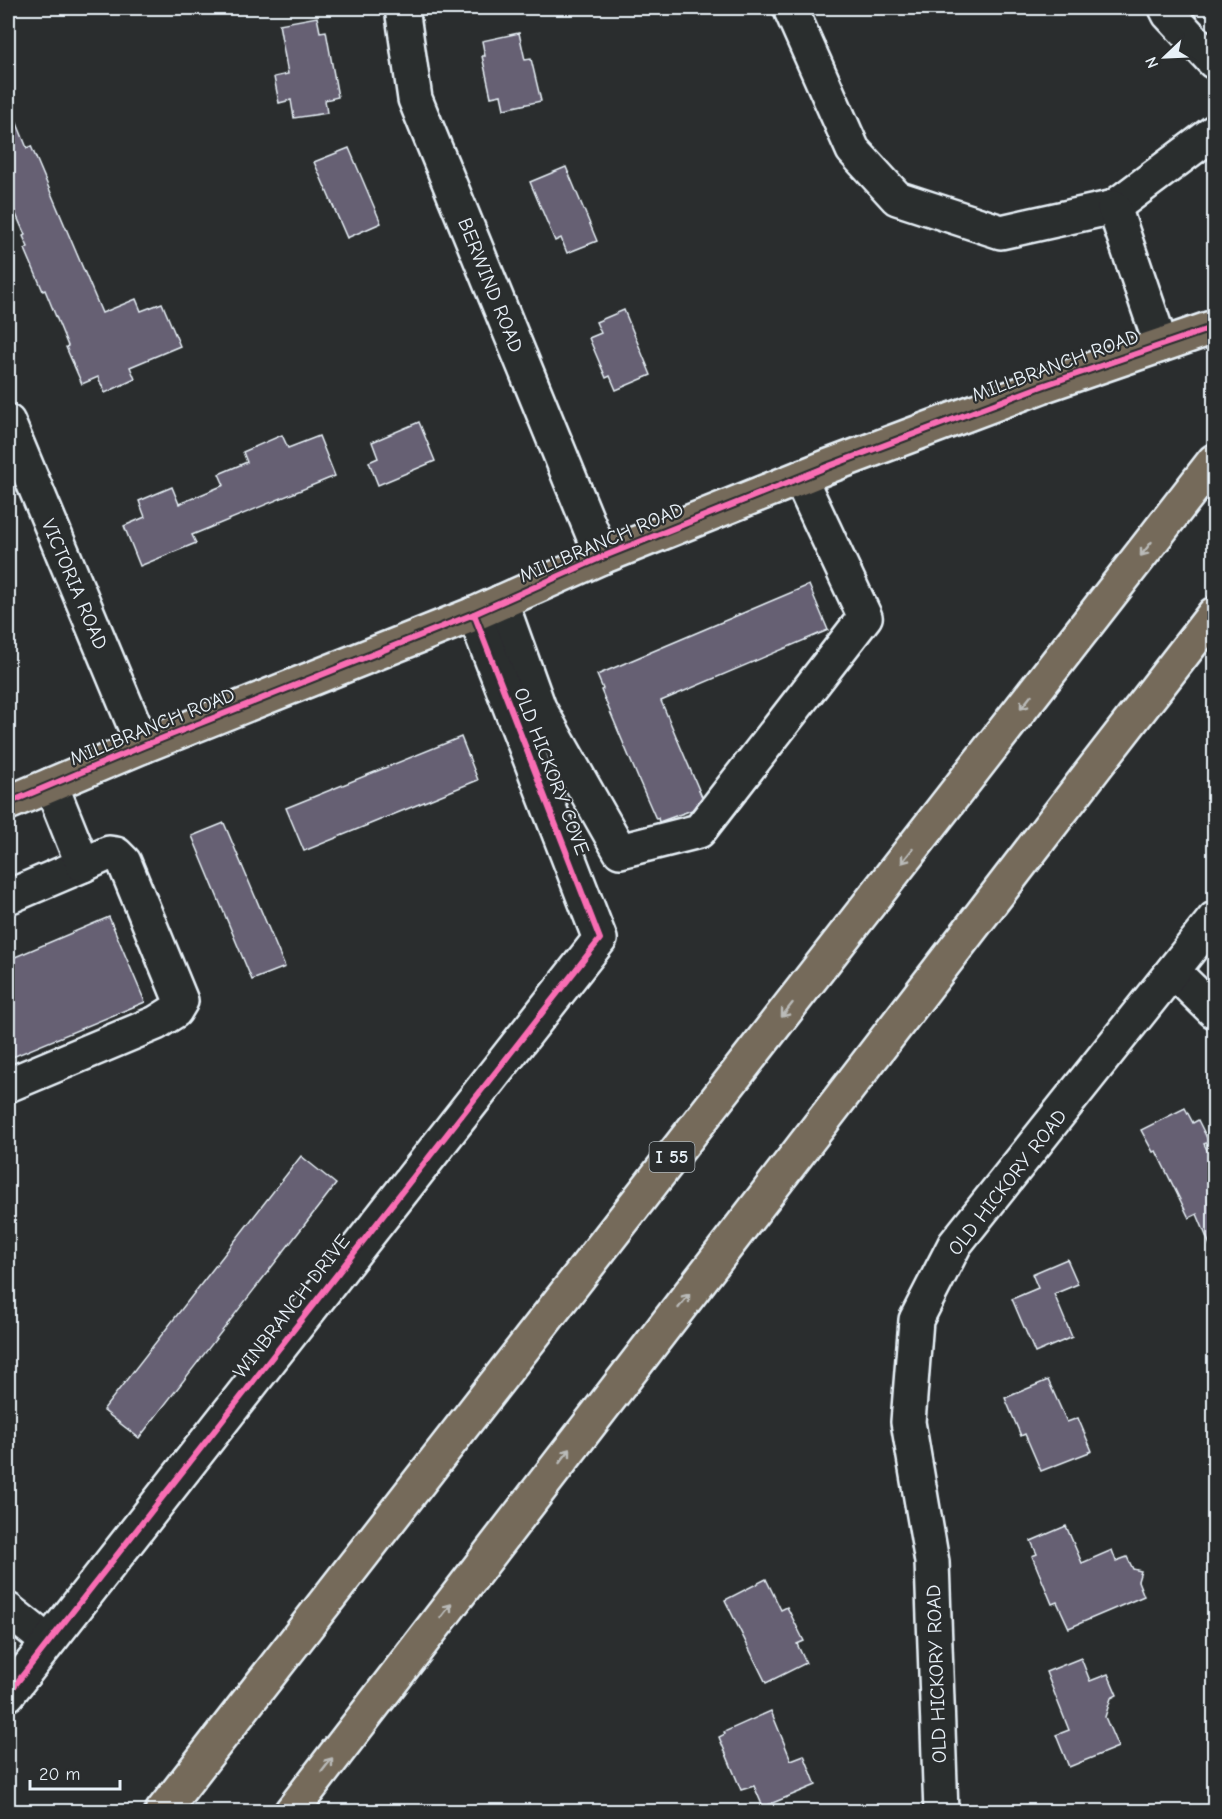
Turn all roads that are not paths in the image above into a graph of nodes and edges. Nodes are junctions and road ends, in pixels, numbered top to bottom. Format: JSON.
{"nodes":[{"id":1,"x":402,"y":8,"type":"edge"},
{"id":2,"x":790,"y":8,"type":"edge"},
{"id":3,"x":1166,"y":8,"type":"edge"},
{"id":4,"x":1215,"y":62,"type":"edge"},
{"id":5,"x":1215,"y":132,"type":"edge"},
{"id":6,"x":1114,"y":207,"type":"junction"},
{"id":7,"x":1215,"y":327,"type":"edge"},
{"id":8,"x":1161,"y":345,"type":"junction"},
{"id":9,"x":8,"y":422,"type":"edge"},
{"id":10,"x":1215,"y":461,"type":"edge"},
{"id":11,"x":800,"y":478,"type":"junction"},
{"id":12,"x":602,"y":557,"type":"junction"},
{"id":13,"x":488,"y":608,"type":"junction"},
{"id":14,"x":1215,"y":614,"type":"edge"},
{"id":15,"x":143,"y":746,"type":"junction"},
{"id":16,"x":51,"y":784,"type":"junction"},
{"id":17,"x":8,"y":803,"type":"edge"},
{"id":18,"x":83,"y":865,"type":"junction"},
{"id":19,"x":8,"y":897,"type":"edge"},
{"id":20,"x":1215,"y":919,"type":"edge"},
{"id":21,"x":600,"y":939,"type":"joint"},
{"id":22,"x":1173,"y":971,"type":"junction"},
{"id":23,"x":1215,"y":1011,"type":"edge"},
{"id":24,"x":8,"y":1085,"type":"edge"},
{"id":25,"x":8,"y":1610,"type":"edge"},
{"id":26,"x":48,"y":1642,"type":"junction"},
{"id":27,"x":8,"y":1694,"type":"edge"},
{"id":28,"x":162,"y":1812,"type":"edge"},
{"id":29,"x":291,"y":1812,"type":"edge"},
{"id":30,"x":941,"y":1812,"type":"edge"}],
"edges":[{"from":1,"to":12,"type":"street","name":"BERWIND ROAD"},
{"from":2,"to":6,"type":"street"},
{"from":3,"to":4,"type":"street"},
{"from":5,"to":6,"type":"street"},
{"from":6,"to":8,"type":"street"},
{"from":7,"to":8,"type":"main road","name":"MILLBRANCH ROAD"},
{"from":8,"to":11,"type":"main road","name":"MILLBRANCH ROAD"},
{"from":9,"to":15,"type":"street","name":"VICTORIA ROAD"},
{"from":10,"to":28,"type":"main road","number":"I 55","one_way":true},
{"from":11,"to":12,"type":"main road","name":"MILLBRANCH ROAD"},
{"from":11,"to":13,"type":"street"},
{"from":12,"to":13,"type":"main road","name":"MILLBRANCH ROAD"},
{"from":13,"to":15,"type":"main road","name":"MILLBRANCH ROAD"},
{"from":13,"to":21,"type":"street","name":"OLD HICKORY COVE"},
{"from":29,"to":14,"type":"main road","one_way":true},
{"from":15,"to":16,"type":"main road","name":"MILLBRANCH ROAD"},
{"from":16,"to":17,"type":"main road","name":"MILLBRANCH ROAD"},
{"from":16,"to":18,"type":"street"},
{"from":18,"to":19,"type":"street"},
{"from":18,"to":24,"type":"street"},
{"from":20,"to":22,"type":"street","name":"OLD HICKORY ROAD"},
{"from":21,"to":26,"type":"street","name":"WINBRANCH DRIVE"},
{"from":22,"to":23,"type":"street"},
{"from":22,"to":30,"type":"street","name":"OLD HICKORY ROAD"},
{"from":25,"to":26,"type":"street"},
{"from":26,"to":27,"type":"street","name":"WINBRANCH DRIVE"}]}
